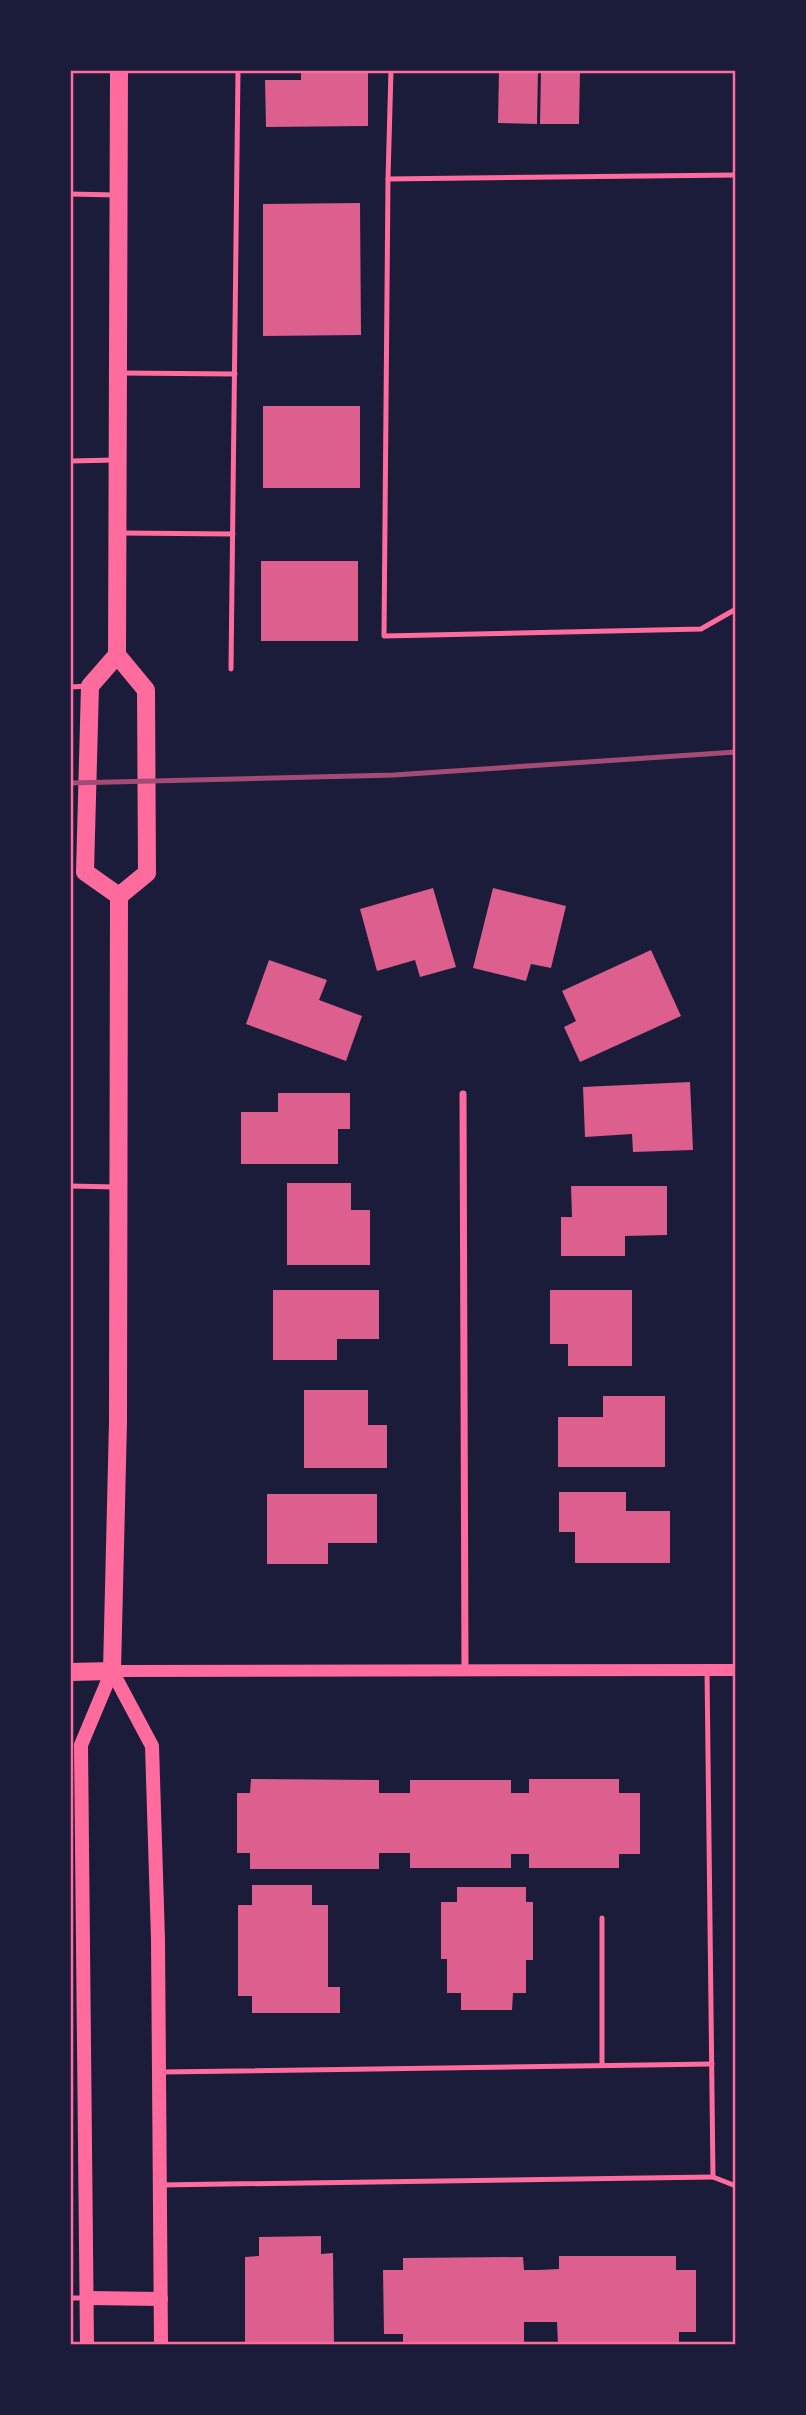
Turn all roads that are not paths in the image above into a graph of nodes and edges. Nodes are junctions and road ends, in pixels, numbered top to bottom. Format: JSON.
{"nodes":[{"id":1,"x":119,"y":70,"type":"edge"},
{"id":2,"x":238,"y":70,"type":"edge"},
{"id":3,"x":391,"y":70,"type":"edge"},
{"id":4,"x":736,"y":175,"type":"edge"},
{"id":5,"x":388,"y":179,"type":"junction"},
{"id":6,"x":70,"y":194,"type":"edge"},
{"id":7,"x":119,"y":195,"type":"junction"},
{"id":8,"x":119,"y":373,"type":"junction"},
{"id":9,"x":234,"y":374,"type":"junction"},
{"id":10,"x":119,"y":460,"type":"junction"},
{"id":11,"x":70,"y":461,"type":"edge"},
{"id":12,"x":119,"y":533,"type":"junction"},
{"id":13,"x":233,"y":534,"type":"junction"},
{"id":14,"x":736,"y":609,"type":"edge"},
{"id":15,"x":117,"y":655,"type":"junction"},
{"id":16,"x":231,"y":669,"type":"dead end"},
{"id":17,"x":90,"y":686,"type":"junction"},
{"id":18,"x":70,"y":687,"type":"edge"},
{"id":19,"x":119,"y":896,"type":"junction"},
{"id":20,"x":463,"y":1094,"type":"dead end"},
{"id":21,"x":70,"y":1186,"type":"edge"},
{"id":22,"x":118,"y":1187,"type":"junction"},
{"id":23,"x":466,"y":1670,"type":"junction"},
{"id":24,"x":707,"y":1670,"type":"junction"},
{"id":25,"x":736,"y":1670,"type":"edge"},
{"id":26,"x":112,"y":1671,"type":"junction"},
{"id":27,"x":70,"y":1672,"type":"edge"},
{"id":28,"x":602,"y":1918,"type":"dead end"},
{"id":29,"x":712,"y":2064,"type":"junction"},
{"id":30,"x":602,"y":2066,"type":"junction"},
{"id":31,"x":159,"y":2073,"type":"junction"},
{"id":32,"x":713,"y":2177,"type":"junction"},
{"id":33,"x":160,"y":2185,"type":"junction"},
{"id":34,"x":736,"y":2186,"type":"edge"},
{"id":35,"x":70,"y":2298,"type":"edge"},
{"id":36,"x":87,"y":2298,"type":"junction"},
{"id":37,"x":161,"y":2299,"type":"junction"},
{"id":38,"x":87,"y":2345,"type":"edge"},
{"id":39,"x":161,"y":2345,"type":"edge"}],
"edges":[{"from":1,"to":7,"type":"main road"},
{"from":2,"to":9,"type":"lane"},
{"from":3,"to":5,"type":"lane"},
{"from":4,"to":5,"type":"lane"},
{"from":5,"to":14,"type":"lane"},
{"from":6,"to":7,"type":"lane"},
{"from":7,"to":8,"type":"main road"},
{"from":8,"to":9,"type":"lane"},
{"from":8,"to":10,"type":"main road"},
{"from":9,"to":13,"type":"lane"},
{"from":10,"to":11,"type":"lane"},
{"from":10,"to":12,"type":"main road"},
{"from":12,"to":13,"type":"lane"},
{"from":12,"to":15,"type":"main road"},
{"from":13,"to":16,"type":"lane"},
{"from":15,"to":17,"type":"main road"},
{"from":15,"to":19,"type":"main road"},
{"from":17,"to":18,"type":"lane"},
{"from":17,"to":19,"type":"main road"},
{"from":19,"to":22,"type":"main road"},
{"from":20,"to":23,"type":"street"},
{"from":21,"to":22,"type":"lane"},
{"from":22,"to":26,"type":"main road"},
{"from":23,"to":24,"type":"street"},
{"from":23,"to":26,"type":"street"},
{"from":24,"to":25,"type":"street"},
{"from":24,"to":29,"type":"lane"},
{"from":26,"to":27,"type":"main road"},
{"from":26,"to":31,"type":"main road"},
{"from":26,"to":36,"type":"main road"},
{"from":28,"to":30,"type":"lane"},
{"from":29,"to":30,"type":"lane"},
{"from":29,"to":32,"type":"lane"},
{"from":30,"to":31,"type":"lane"},
{"from":31,"to":33,"type":"main road"},
{"from":32,"to":33,"type":"lane"},
{"from":32,"to":34,"type":"lane"},
{"from":33,"to":37,"type":"main road"},
{"from":35,"to":36,"type":"lane"},
{"from":36,"to":37,"type":"main road"},
{"from":36,"to":38,"type":"main road"},
{"from":37,"to":39,"type":"main road"}]}
